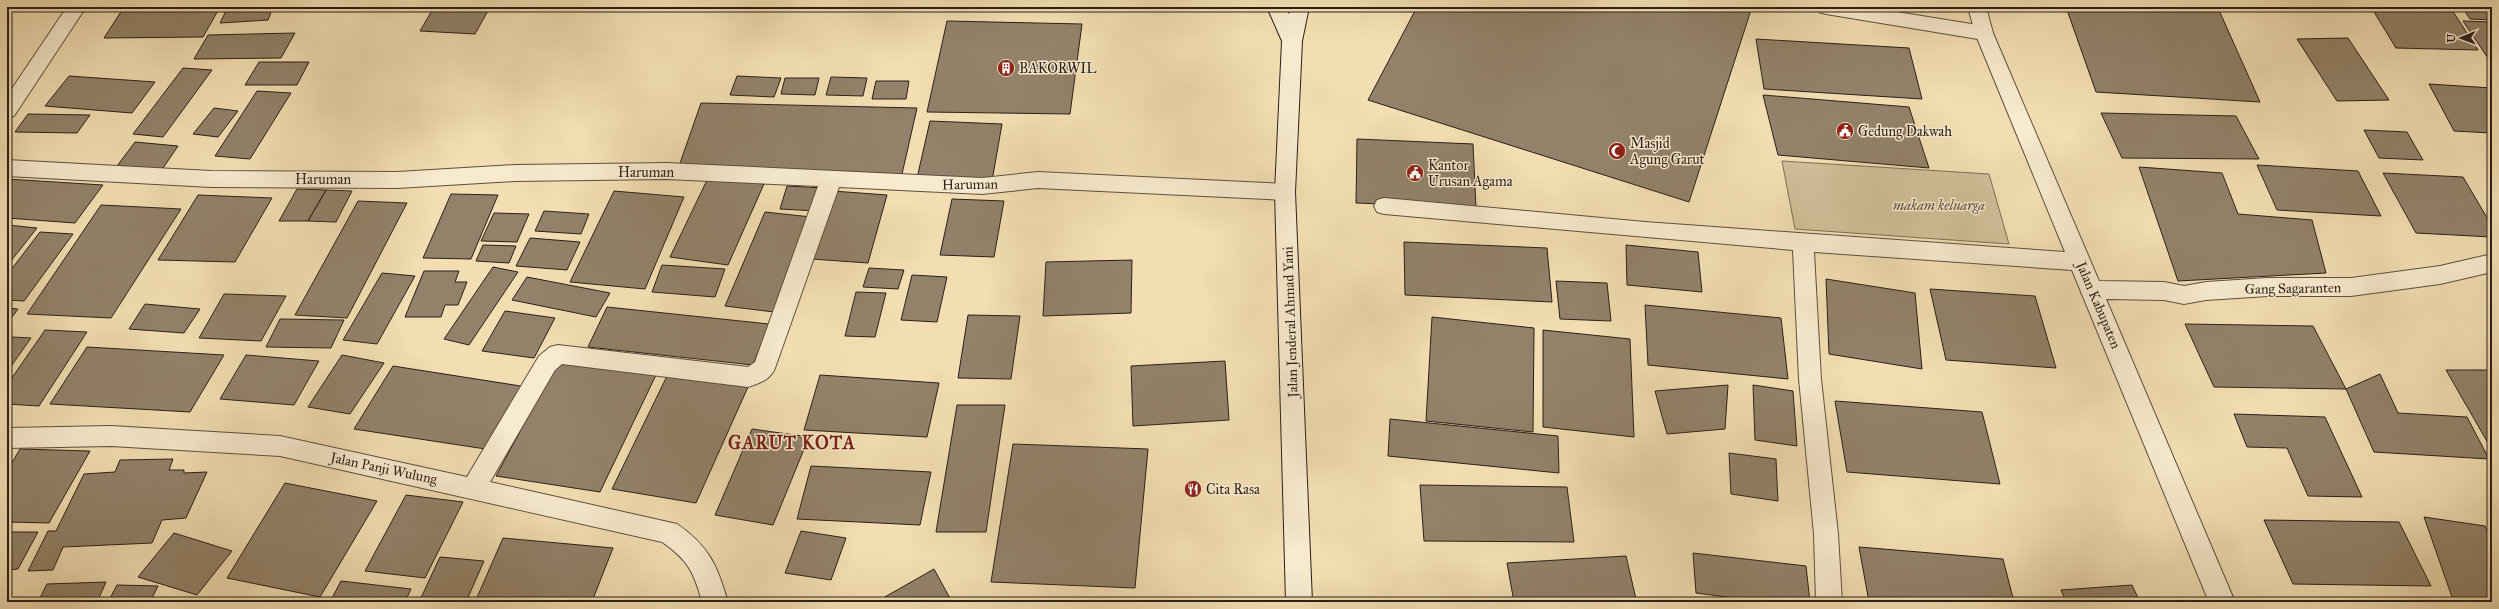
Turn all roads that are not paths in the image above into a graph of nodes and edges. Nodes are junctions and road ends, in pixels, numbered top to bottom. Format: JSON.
{"nodes":[{"id":1,"x":77,"y":7,"type":"edge"},
{"id":2,"x":1276,"y":7,"type":"edge"},
{"id":3,"x":1300,"y":7,"type":"edge"},
{"id":4,"x":1826,"y":7,"type":"edge"},
{"id":5,"x":1977,"y":7,"type":"edge"},
{"id":6,"x":1984,"y":33,"type":"junction"},
{"id":7,"x":1292,"y":41,"type":"junction"},
{"id":8,"x":7,"y":112,"type":"edge"},
{"id":9,"x":7,"y":168,"type":"edge"},
{"id":10,"x":831,"y":180,"type":"junction"},
{"id":11,"x":1285,"y":192,"type":"junction"},
{"id":12,"x":1384,"y":206,"type":"dead end"},
{"id":13,"x":1803,"y":243,"type":"junction"},
{"id":14,"x":2081,"y":262,"type":"junction"},
{"id":15,"x":2492,"y":263,"type":"edge"},
{"id":16,"x":2093,"y":290,"type":"junction"},
{"id":17,"x":7,"y":438,"type":"edge"},
{"id":18,"x":473,"y":488,"type":"junction"},
{"id":19,"x":716,"y":602,"type":"edge"},
{"id":20,"x":1299,"y":602,"type":"edge"},
{"id":21,"x":1830,"y":602,"type":"edge"},
{"id":22,"x":2222,"y":602,"type":"edge"}],
"edges":[{"from":1,"to":8,"type":"street"},
{"from":2,"to":7,"type":"street","name":"Jalan Jenderal Ahmad Yani"},
{"from":3,"to":7,"type":"street","name":"Jalan Jenderal Ahmad Yani"},
{"from":4,"to":6,"type":"street"},
{"from":5,"to":6,"type":"street","name":"Jalan Kabupaten"},
{"from":6,"to":14,"type":"street","name":"Jalan Kabupaten"},
{"from":7,"to":11,"type":"street","name":"Jalan Jenderal Ahmad Yani"},
{"from":9,"to":10,"type":"street","name":"Haruman"},
{"from":10,"to":11,"type":"street","name":"Haruman"},
{"from":10,"to":18,"type":"street"},
{"from":11,"to":20,"type":"street","name":"Jalan Jenderal Ahmad Yani"},
{"from":12,"to":13,"type":"street"},
{"from":13,"to":14,"type":"street"},
{"from":13,"to":21,"type":"street"},
{"from":14,"to":16,"type":"street","name":"Jalan Kabupaten"},
{"from":15,"to":16,"type":"street","name":"Gang Sagaranten"},
{"from":16,"to":22,"type":"street","name":"Jalan Kabupaten"},
{"from":17,"to":18,"type":"street","name":"Jalan Panji Wulung"},
{"from":18,"to":19,"type":"street","name":"Jalan Panji Wulung"}]}
